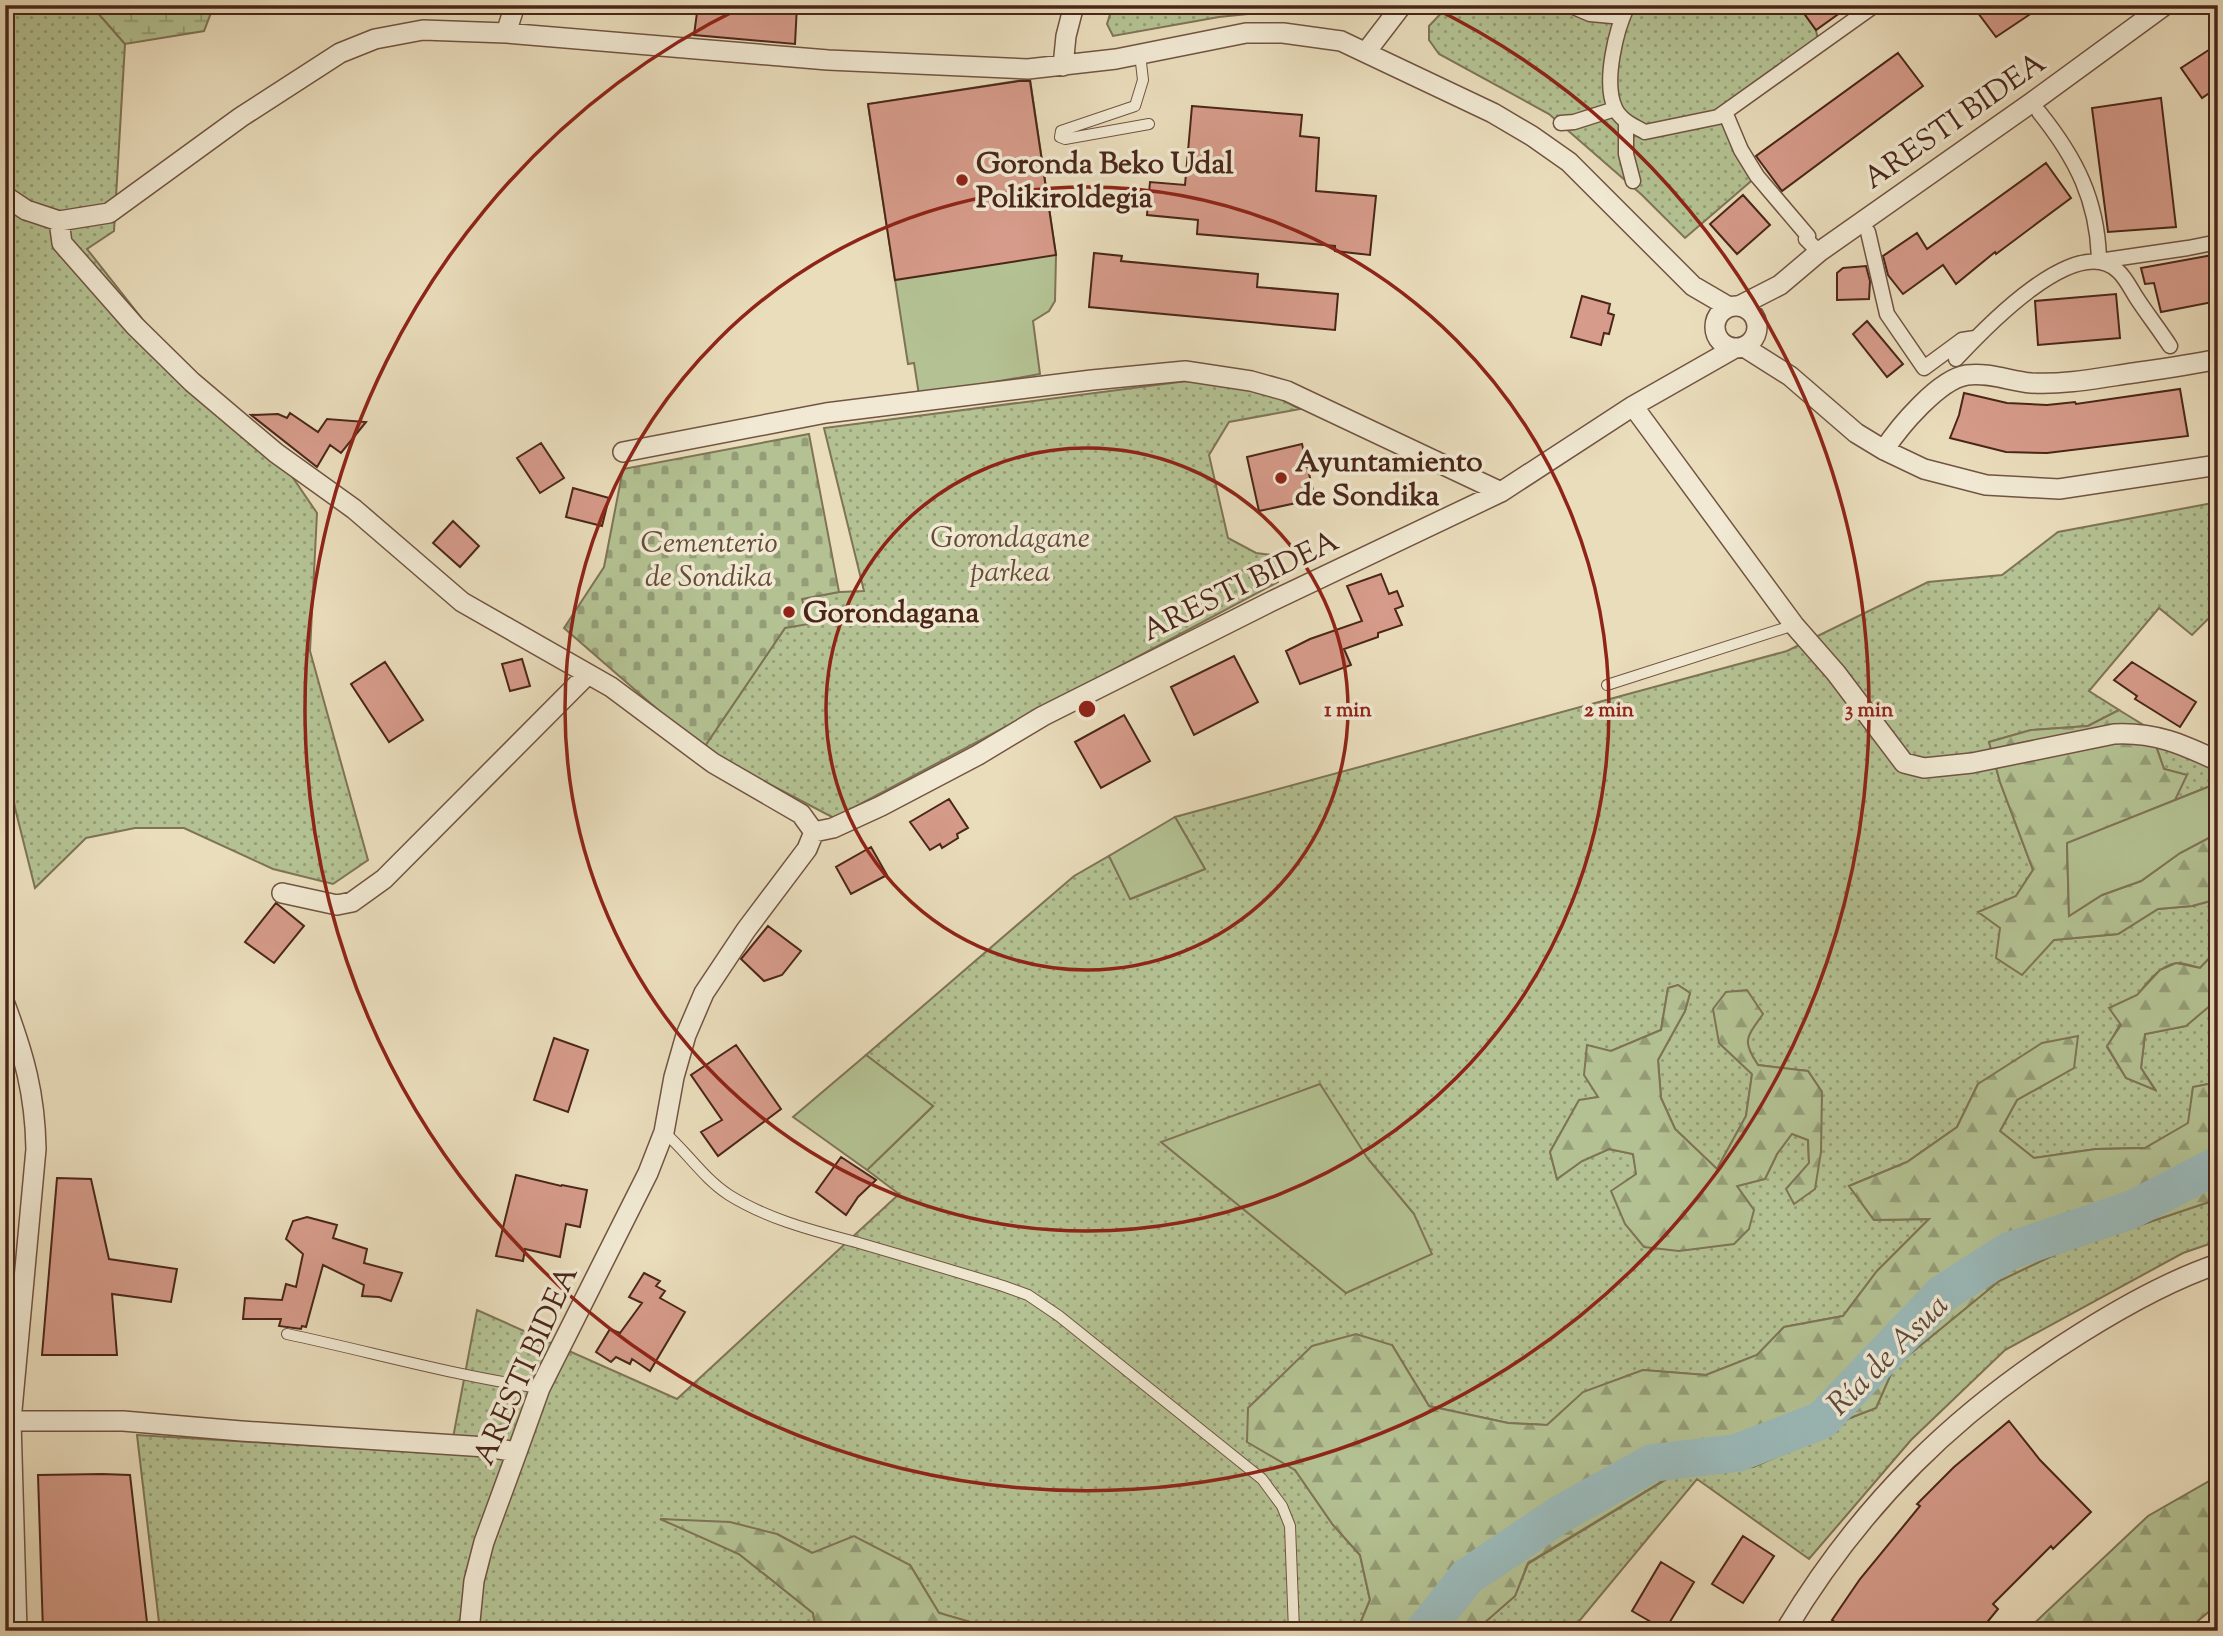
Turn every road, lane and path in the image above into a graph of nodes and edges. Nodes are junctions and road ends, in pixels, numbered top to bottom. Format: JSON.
{"nodes":[{"id":1,"x":515,"y":5,"type":"edge"},
{"id":2,"x":1074,"y":5,"type":"edge"},
{"id":3,"x":1402,"y":5,"type":"edge"},
{"id":4,"x":1569,"y":5,"type":"edge"},
{"id":5,"x":1875,"y":5,"type":"edge"},
{"id":6,"x":2165,"y":5,"type":"edge"},
{"id":7,"x":1626,"y":11,"type":"edge"},
{"id":8,"x":506,"y":33,"type":"junction"},
{"id":9,"x":1366,"y":52,"type":"junction"},
{"id":10,"x":1140,"y":54,"type":"junction"},
{"id":11,"x":1063,"y":66,"type":"junction"},
{"id":12,"x":1615,"y":109,"type":"junction"},
{"id":13,"x":1725,"y":112,"type":"junction"},
{"id":14,"x":2039,"y":112,"type":"dead end"},
{"id":15,"x":1561,"y":122,"type":"dead end"},
{"id":16,"x":1626,"y":122,"type":"junction"},
{"id":17,"x":1149,"y":124,"type":"dead end"},
{"id":18,"x":1633,"y":181,"type":"dead end"},
{"id":19,"x":5,"y":196,"type":"edge"},
{"id":20,"x":58,"y":221,"type":"junction"},
{"id":21,"x":1868,"y":232,"type":"dead end"},
{"id":22,"x":2218,"y":242,"type":"edge"},
{"id":23,"x":1819,"y":252,"type":"junction"},
{"id":24,"x":2099,"y":261,"type":"junction"},
{"id":25,"x":1780,"y":285,"type":"junction"},
{"id":26,"x":1693,"y":286,"type":"junction"},
{"id":27,"x":1734,"y":307,"type":"junction"},
{"id":28,"x":1715,"y":331,"type":"junction"},
{"id":29,"x":1977,"y":337,"type":"junction"},
{"id":30,"x":1748,"y":338,"type":"junction"},
{"id":31,"x":2171,"y":345,"type":"dead end"},
{"id":32,"x":1956,"y":359,"type":"dead end"},
{"id":33,"x":2218,"y":359,"type":"edge"},
{"id":34,"x":1685,"y":375,"type":"junction"},
{"id":35,"x":1633,"y":406,"type":"junction"},
{"id":36,"x":1884,"y":450,"type":"junction"},
{"id":37,"x":623,"y":452,"type":"dead end"},
{"id":38,"x":2218,"y":466,"type":"edge"},
{"id":39,"x":1501,"y":492,"type":"junction"},
{"id":40,"x":1794,"y":625,"type":"junction"},
{"id":41,"x":587,"y":675,"type":"junction"},
{"id":42,"x":1607,"y":685,"type":"dead end"},
{"id":43,"x":2218,"y":761,"type":"edge"},
{"id":44,"x":814,"y":832,"type":"junction"},
{"id":45,"x":282,"y":893,"type":"dead end"},
{"id":46,"x":5,"y":1004,"type":"edge"},
{"id":47,"x":664,"y":1132,"type":"junction"},
{"id":48,"x":2218,"y":1264,"type":"edge"},
{"id":49,"x":287,"y":1334,"type":"dead end"},
{"id":50,"x":540,"y":1388,"type":"junction"},
{"id":51,"x":8,"y":1421,"type":"edge"},
{"id":52,"x":517,"y":1451,"type":"junction"},
{"id":53,"x":17,"y":1631,"type":"edge"},
{"id":54,"x":468,"y":1631,"type":"edge"},
{"id":55,"x":1294,"y":1631,"type":"edge"},
{"id":56,"x":1785,"y":1631,"type":"edge"}],
"edges":[{"from":1,"to":8,"type":"street"},
{"from":2,"to":11,"type":"street"},
{"from":3,"to":9,"type":"street"},
{"from":4,"to":7,"type":"street"},
{"from":5,"to":13,"type":"street"},
{"from":6,"to":23,"type":"street","name":"ARESTI BIDEA"},
{"from":7,"to":12,"type":"street"},
{"from":8,"to":11,"type":"street"},
{"from":8,"to":20,"type":"street"},
{"from":9,"to":10,"type":"street"},
{"from":9,"to":26,"type":"street"},
{"from":10,"to":11,"type":"street"},
{"from":10,"to":17,"type":"lane"},
{"from":12,"to":15,"type":"street"},
{"from":12,"to":16,"type":"street"},
{"from":13,"to":16,"type":"street"},
{"from":13,"to":23,"type":"street"},
{"from":14,"to":24,"type":"street"},
{"from":16,"to":18,"type":"street"},
{"from":19,"to":20,"type":"street"},
{"from":20,"to":41,"type":"street"},
{"from":21,"to":29,"type":"street"},
{"from":22,"to":24,"type":"street"},
{"from":23,"to":25,"type":"street","name":"ARESTI BIDEA"},
{"from":24,"to":29,"type":"street"},
{"from":24,"to":31,"type":"street"},
{"from":25,"to":27,"type":"street","name":"ARESTI BIDEA"},
{"from":25,"to":30,"type":"street","name":"ARESTI BIDEA"},
{"from":26,"to":27,"type":"street"},
{"from":26,"to":28,"type":"street"},
{"from":27,"to":28,"type":"street"},
{"from":27,"to":30,"type":"street"},
{"from":28,"to":30,"type":"street"},
{"from":28,"to":34,"type":"street","name":"ARESTI BIDEA"},
{"from":29,"to":32,"type":"street"},
{"from":30,"to":34,"type":"street","name":"ARESTI BIDEA"},
{"from":30,"to":36,"type":"street"},
{"from":33,"to":36,"type":"street"},
{"from":34,"to":35,"type":"street","name":"ARESTI BIDEA"},
{"from":35,"to":39,"type":"street","name":"ARESTI BIDEA"},
{"from":35,"to":40,"type":"street"},
{"from":36,"to":38,"type":"street"},
{"from":37,"to":39,"type":"street"},
{"from":39,"to":44,"type":"street","name":"ARESTI BIDEA"},
{"from":40,"to":42,"type":"lane"},
{"from":40,"to":43,"type":"street"},
{"from":41,"to":44,"type":"street"},
{"from":41,"to":45,"type":"street"},
{"from":44,"to":47,"type":"street","name":"ARESTI BIDEA"},
{"from":46,"to":51,"type":"street"},
{"from":47,"to":50,"type":"street","name":"ARESTI BIDEA"},
{"from":47,"to":55,"type":"lane"},
{"from":48,"to":56,"type":"street"},
{"from":49,"to":50,"type":"lane"},
{"from":50,"to":52,"type":"street","name":"ARESTI BIDEA"},
{"from":51,"to":52,"type":"street"},
{"from":51,"to":53,"type":"street"},
{"from":52,"to":54,"type":"street","name":"ARESTI BIDEA"}]}
